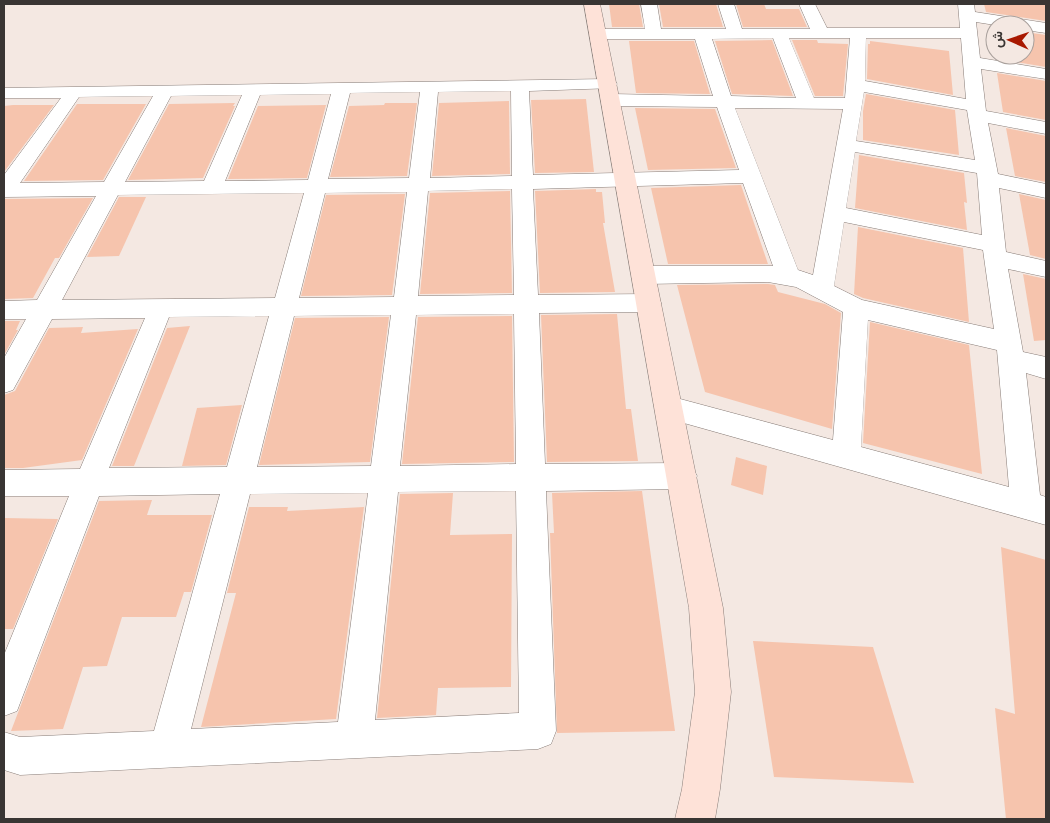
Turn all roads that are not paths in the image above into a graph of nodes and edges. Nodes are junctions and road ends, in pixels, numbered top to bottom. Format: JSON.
{"nodes":[{"id":1,"x":592,"y":4,"type":"edge"},
{"id":2,"x":649,"y":4,"type":"edge"},
{"id":3,"x":726,"y":4,"type":"edge"},
{"id":4,"x":807,"y":4,"type":"edge"},
{"id":5,"x":967,"y":18,"type":"edge"},
{"id":6,"x":1046,"y":28,"type":"edge"},
{"id":7,"x":598,"y":34,"type":"junction"},
{"id":8,"x":654,"y":34,"type":"junction"},
{"id":9,"x":702,"y":34,"type":"junction"},
{"id":10,"x":736,"y":34,"type":"junction"},
{"id":11,"x":779,"y":34,"type":"junction"},
{"id":12,"x":821,"y":34,"type":"junction"},
{"id":13,"x":858,"y":34,"type":"junction"},
{"id":14,"x":972,"y":62,"type":"junction"},
{"id":15,"x":1046,"y":74,"type":"edge"},
{"id":16,"x":520,"y":85,"type":"junction"},
{"id":17,"x":856,"y":85,"type":"junction"},
{"id":18,"x":430,"y":87,"type":"junction"},
{"id":19,"x":342,"y":88,"type":"junction"},
{"id":20,"x":253,"y":90,"type":"junction"},
{"id":21,"x":165,"y":91,"type":"junction"},
{"id":22,"x":74,"y":92,"type":"junction"},
{"id":23,"x":609,"y":92,"type":"junction"},
{"id":24,"x":4,"y":93,"type":"edge"},
{"id":25,"x":724,"y":102,"type":"junction"},
{"id":26,"x":807,"y":103,"type":"junction"},
{"id":27,"x":852,"y":104,"type":"junction"},
{"id":28,"x":976,"y":111,"type":"junction"},
{"id":29,"x":1046,"y":128,"type":"edge"},
{"id":30,"x":846,"y":145,"type":"junction"},
{"id":31,"x":987,"y":173,"type":"junction"},
{"id":32,"x":752,"y":176,"type":"junction"},
{"id":33,"x":626,"y":180,"type":"junction"},
{"id":34,"x":523,"y":183,"type":"junction"},
{"id":35,"x":419,"y":185,"type":"junction"},
{"id":36,"x":212,"y":186,"type":"junction"},
{"id":37,"x":316,"y":186,"type":"junction"},
{"id":38,"x":111,"y":188,"type":"junction"},
{"id":39,"x":4,"y":190,"type":"edge"},
{"id":40,"x":1046,"y":191,"type":"edge"},
{"id":41,"x":836,"y":212,"type":"junction"},
{"id":42,"x":995,"y":252,"type":"junction"},
{"id":43,"x":1046,"y":269,"type":"edge"},
{"id":44,"x":644,"y":275,"type":"junction"},
{"id":45,"x":788,"y":276,"type":"junction"},
{"id":46,"x":822,"y":289,"type":"junction"},
{"id":47,"x":649,"y":303,"type":"junction"},
{"id":48,"x":526,"y":304,"type":"junction"},
{"id":49,"x":404,"y":306,"type":"junction"},
{"id":50,"x":284,"y":307,"type":"junction"},
{"id":51,"x":161,"y":308,"type":"junction"},
{"id":52,"x":856,"y":308,"type":"junction"},
{"id":53,"x":44,"y":309,"type":"junction"},
{"id":54,"x":4,"y":310,"type":"edge"},
{"id":55,"x":1009,"y":350,"type":"junction"},
{"id":56,"x":1046,"y":368,"type":"edge"},
{"id":57,"x":4,"y":382,"type":"edge"},
{"id":58,"x":669,"y":408,"type":"junction"},
{"id":59,"x":846,"y":456,"type":"junction"},
{"id":60,"x":682,"y":476,"type":"junction"},
{"id":61,"x":531,"y":478,"type":"junction"},
{"id":62,"x":385,"y":479,"type":"junction"},
{"id":63,"x":238,"y":480,"type":"junction"},
{"id":64,"x":89,"y":482,"type":"junction"},
{"id":65,"x":4,"y":483,"type":"edge"},
{"id":66,"x":1036,"y":508,"type":"edge"},
{"id":67,"x":4,"y":698,"type":"edge"},
{"id":68,"x":354,"y":740,"type":"junction"},
{"id":69,"x":168,"y":748,"type":"junction"},
{"id":70,"x":4,"y":751,"type":"edge"},
{"id":71,"x":695,"y":819,"type":"edge"}],
"edges":[{"from":1,"to":7,"type":"main road"},
{"from":2,"to":8,"type":"street"},
{"from":3,"to":10,"type":"street"},
{"from":4,"to":12,"type":"street"},
{"from":5,"to":6,"type":"street"},
{"from":5,"to":13,"type":"street"},
{"from":5,"to":14,"type":"street"},
{"from":7,"to":8,"type":"street"},
{"from":7,"to":23,"type":"main road"},
{"from":8,"to":9,"type":"street"},
{"from":9,"to":10,"type":"street"},
{"from":9,"to":25,"type":"street"},
{"from":10,"to":11,"type":"street"},
{"from":11,"to":12,"type":"street"},
{"from":11,"to":26,"type":"street"},
{"from":12,"to":13,"type":"street"},
{"from":13,"to":17,"type":"street"},
{"from":14,"to":15,"type":"street"},
{"from":14,"to":28,"type":"street"},
{"from":16,"to":18,"type":"street"},
{"from":16,"to":23,"type":"street"},
{"from":16,"to":34,"type":"street"},
{"from":17,"to":27,"type":"street"},
{"from":17,"to":28,"type":"street"},
{"from":18,"to":19,"type":"street"},
{"from":18,"to":35,"type":"street"},
{"from":19,"to":20,"type":"street"},
{"from":19,"to":37,"type":"street"},
{"from":20,"to":21,"type":"street"},
{"from":20,"to":36,"type":"street"},
{"from":21,"to":22,"type":"street"},
{"from":21,"to":38,"type":"street"},
{"from":22,"to":24,"type":"street"},
{"from":22,"to":39,"type":"street"},
{"from":23,"to":25,"type":"street"},
{"from":23,"to":33,"type":"main road"},
{"from":25,"to":26,"type":"street"},
{"from":25,"to":32,"type":"street"},
{"from":26,"to":27,"type":"street"},
{"from":27,"to":30,"type":"street"},
{"from":28,"to":29,"type":"street"},
{"from":28,"to":31,"type":"street"},
{"from":30,"to":31,"type":"street"},
{"from":30,"to":41,"type":"street"},
{"from":31,"to":40,"type":"street"},
{"from":31,"to":42,"type":"street"},
{"from":32,"to":33,"type":"street"},
{"from":32,"to":45,"type":"street"},
{"from":33,"to":34,"type":"street"},
{"from":33,"to":44,"type":"main road"},
{"from":34,"to":35,"type":"street"},
{"from":34,"to":48,"type":"street"},
{"from":35,"to":37,"type":"street"},
{"from":35,"to":49,"type":"street"},
{"from":36,"to":37,"type":"street"},
{"from":36,"to":38,"type":"street"},
{"from":37,"to":50,"type":"street"},
{"from":38,"to":39,"type":"street"},
{"from":38,"to":53,"type":"street"},
{"from":41,"to":42,"type":"street"},
{"from":41,"to":46,"type":"street"},
{"from":42,"to":43,"type":"street"},
{"from":42,"to":55,"type":"street"},
{"from":44,"to":45,"type":"street"},
{"from":44,"to":47,"type":"main road"},
{"from":45,"to":46,"type":"street"},
{"from":46,"to":52,"type":"street"},
{"from":47,"to":48,"type":"street"},
{"from":47,"to":58,"type":"main road"},
{"from":48,"to":49,"type":"street"},
{"from":48,"to":61,"type":"street"},
{"from":49,"to":50,"type":"street"},
{"from":49,"to":62,"type":"street"},
{"from":50,"to":51,"type":"street"},
{"from":50,"to":63,"type":"street"},
{"from":51,"to":53,"type":"street"},
{"from":51,"to":64,"type":"street"},
{"from":52,"to":55,"type":"street"},
{"from":52,"to":59,"type":"street"},
{"from":53,"to":54,"type":"street"},
{"from":53,"to":57,"type":"street"},
{"from":55,"to":56,"type":"street"},
{"from":55,"to":66,"type":"street"},
{"from":58,"to":59,"type":"street"},
{"from":58,"to":60,"type":"main road"},
{"from":59,"to":66,"type":"street"},
{"from":60,"to":61,"type":"street"},
{"from":60,"to":71,"type":"main road"},
{"from":61,"to":62,"type":"street"},
{"from":61,"to":68,"type":"street"},
{"from":62,"to":63,"type":"street"},
{"from":62,"to":68,"type":"street"},
{"from":63,"to":64,"type":"street"},
{"from":63,"to":69,"type":"street"},
{"from":64,"to":65,"type":"street"},
{"from":64,"to":67,"type":"street"},
{"from":68,"to":69,"type":"street"},
{"from":69,"to":70,"type":"street"}]}
